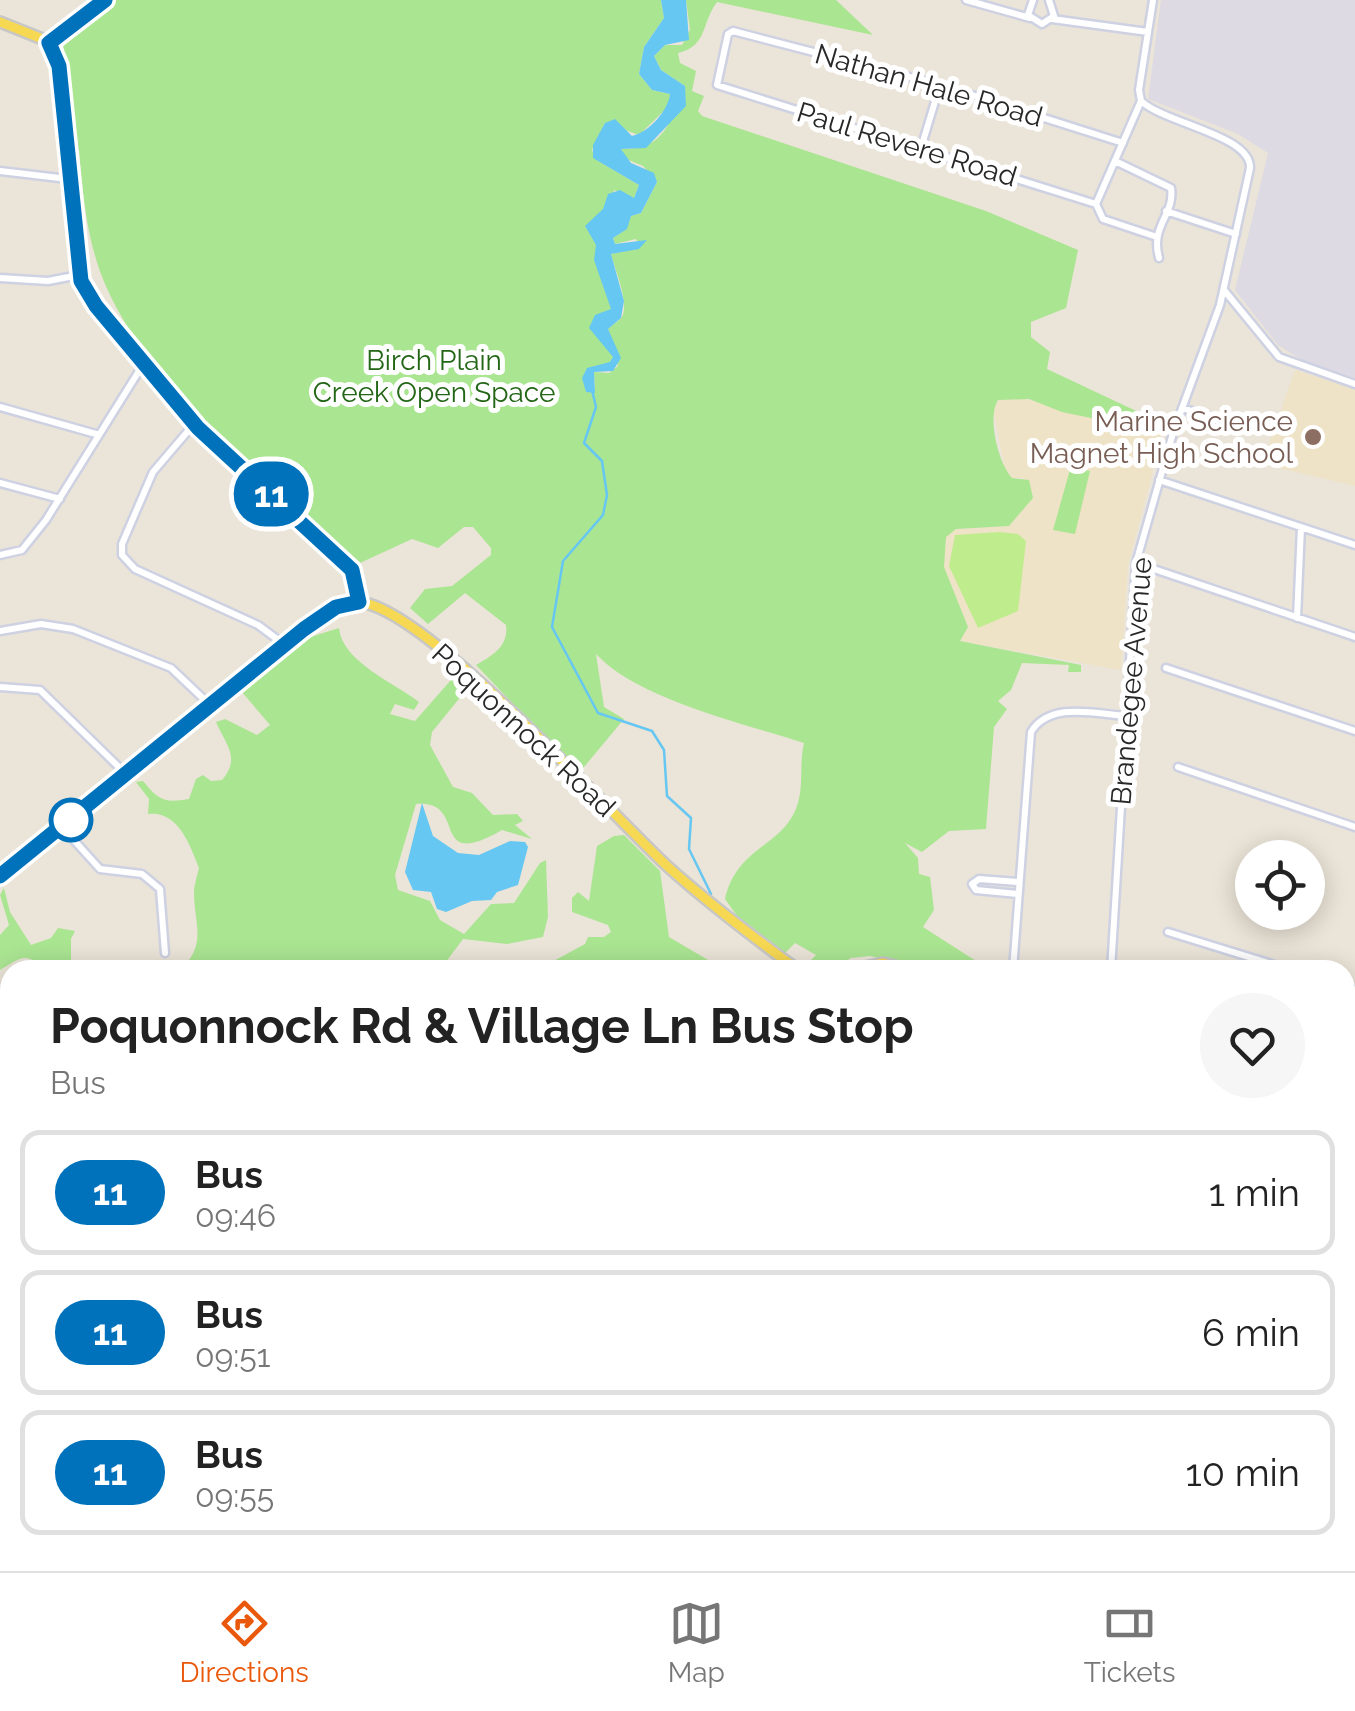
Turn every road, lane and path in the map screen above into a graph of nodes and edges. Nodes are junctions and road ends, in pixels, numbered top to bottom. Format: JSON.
{"nodes":[{"id":1,"x":105,"y":0,"type":"edge"},
{"id":2,"x":966,"y":0,"type":"edge"},
{"id":3,"x":1033,"y":0,"type":"edge"},
{"id":4,"x":1050,"y":0,"type":"edge"},
{"id":5,"x":1153,"y":0,"type":"edge"},
{"id":6,"x":1028,"y":8,"type":"junction"},
{"id":7,"x":1014,"y":14,"type":"junction"},
{"id":8,"x":1030,"y":18,"type":"junction"},
{"id":9,"x":1052,"y":18,"type":"junction"},
{"id":10,"x":0,"y":22,"type":"edge"},
{"id":11,"x":1148,"y":32,"type":"junction"},
{"id":12,"x":49,"y":43,"type":"junction"},
{"id":13,"x":717,"y":85,"type":"joint"},
{"id":14,"x":940,"y":85,"type":"junction"},
{"id":15,"x":1141,"y":101,"type":"junction"},
{"id":16,"x":1123,"y":143,"type":"junction"},
{"id":17,"x":921,"y":148,"type":"junction"},
{"id":18,"x":1115,"y":162,"type":"junction"},
{"id":19,"x":0,"y":172,"type":"edge"},
{"id":20,"x":69,"y":179,"type":"junction"},
{"id":21,"x":1096,"y":204,"type":"junction"},
{"id":22,"x":1166,"y":211,"type":"junction"},
{"id":23,"x":1236,"y":234,"type":"junction"},
{"id":24,"x":1154,"y":236,"type":"junction"},
{"id":25,"x":1159,"y":258,"type":"dead end"},
{"id":26,"x":79,"y":275,"type":"junction"},
{"id":27,"x":0,"y":278,"type":"edge"},
{"id":28,"x":1224,"y":288,"type":"junction"},
{"id":29,"x":144,"y":363,"type":"junction"},
{"id":30,"x":1355,"y":384,"type":"edge"},
{"id":31,"x":0,"y":407,"type":"edge"},
{"id":32,"x":1182,"y":408,"type":"junction"},
{"id":33,"x":194,"y":424,"type":"junction"},
{"id":34,"x":1241,"y":426,"type":"dead end"},
{"id":35,"x":96,"y":434,"type":"junction"},
{"id":36,"x":1159,"y":480,"type":"junction"},
{"id":37,"x":0,"y":483,"type":"edge"},
{"id":38,"x":60,"y":499,"type":"junction"},
{"id":39,"x":1301,"y":527,"type":"junction"},
{"id":40,"x":1355,"y":545,"type":"edge"},
{"id":41,"x":0,"y":555,"type":"edge"},
{"id":42,"x":1136,"y":564,"type":"junction"},
{"id":43,"x":359,"y":602,"type":"junction"},
{"id":44,"x":1297,"y":618,"type":"junction"},
{"id":45,"x":0,"y":631,"type":"edge"},
{"id":46,"x":1355,"y":637,"type":"edge"},
{"id":47,"x":285,"y":645,"type":"junction"},
{"id":48,"x":1166,"y":668,"type":"dead end"},
{"id":49,"x":0,"y":687,"type":"edge"},
{"id":50,"x":210,"y":705,"type":"junction"},
{"id":51,"x":1126,"y":716,"type":"junction"},
{"id":52,"x":1355,"y":731,"type":"edge"},
{"id":53,"x":1178,"y":767,"type":"dead end"},
{"id":54,"x":126,"y":774,"type":"junction"},
{"id":55,"x":1355,"y":818,"type":"edge"},
{"id":56,"x":62,"y":827,"type":"junction"},
{"id":57,"x":1354,"y":827,"type":"edge"},
{"id":58,"x":0,"y":876,"type":"edge"},
{"id":59,"x":1018,"y":882,"type":"junction"},
{"id":60,"x":1018,"y":894,"type":"junction"},
{"id":61,"x":1168,"y":932,"type":"dead end"},
{"id":62,"x":165,"y":953,"type":"dead end"},
{"id":63,"x":786,"y":960,"type":"edge"},
{"id":64,"x":1014,"y":960,"type":"edge"},
{"id":65,"x":1112,"y":960,"type":"edge"},
{"id":66,"x":1259,"y":960,"type":"edge"}],
"edges":[{"from":1,"to":12,"type":"main road"},
{"from":2,"to":7,"type":"street"},
{"from":3,"to":6,"type":"street"},
{"from":4,"to":9,"type":"street"},
{"from":5,"to":11,"type":"street"},
{"from":6,"to":7,"type":"street"},
{"from":6,"to":8,"type":"street"},
{"from":7,"to":8,"type":"street"},
{"from":8,"to":9,"type":"street"},
{"from":9,"to":11,"type":"street"},
{"from":10,"to":12,"type":"main road"},
{"from":11,"to":15,"type":"street"},
{"from":12,"to":20,"type":"main road"},
{"from":13,"to":14,"type":"street","name":"Nathan Hale Road"},
{"from":13,"to":17,"type":"street","name":"Paul Revere Road"},
{"from":14,"to":16,"type":"street","name":"Nathan Hale Road"},
{"from":14,"to":17,"type":"street"},
{"from":15,"to":16,"type":"street"},
{"from":15,"to":23,"type":"street","name":"Brandegee Avenue"},
{"from":16,"to":18,"type":"street"},
{"from":17,"to":21,"type":"street","name":"Paul Revere Road"},
{"from":18,"to":21,"type":"street"},
{"from":18,"to":22,"type":"street"},
{"from":19,"to":20,"type":"street"},
{"from":20,"to":26,"type":"main road"},
{"from":21,"to":24,"type":"street","name":"Paul Revere Road"},
{"from":22,"to":23,"type":"street"},
{"from":22,"to":24,"type":"street"},
{"from":23,"to":28,"type":"street","name":"Brandegee Avenue"},
{"from":24,"to":25,"type":"street"},
{"from":26,"to":27,"type":"street"},
{"from":26,"to":29,"type":"main road"},
{"from":28,"to":30,"type":"street"},
{"from":28,"to":32,"type":"street","name":"Brandegee Avenue"},
{"from":29,"to":33,"type":"main road"},
{"from":29,"to":35,"type":"street"},
{"from":31,"to":35,"type":"street"},
{"from":32,"to":34,"type":"street"},
{"from":32,"to":36,"type":"street","name":"Brandegee Avenue"},
{"from":33,"to":43,"type":"main road"},
{"from":33,"to":47,"type":"street"},
{"from":35,"to":38,"type":"street"},
{"from":36,"to":39,"type":"street"},
{"from":36,"to":42,"type":"street","name":"Brandegee Avenue"},
{"from":37,"to":38,"type":"street"},
{"from":38,"to":41,"type":"street"},
{"from":39,"to":40,"type":"street"},
{"from":39,"to":44,"type":"street"},
{"from":42,"to":44,"type":"street"},
{"from":42,"to":51,"type":"street","name":"Brandegee Avenue"},
{"from":43,"to":47,"type":"street"},
{"from":43,"to":63,"type":"main road","name":"Poquonnock Road"},
{"from":44,"to":46,"type":"street"},
{"from":45,"to":50,"type":"street"},
{"from":47,"to":50,"type":"street"},
{"from":48,"to":52,"type":"street"},
{"from":49,"to":54,"type":"street"},
{"from":50,"to":54,"type":"street"},
{"from":51,"to":59,"type":"street"},
{"from":51,"to":65,"type":"street","name":"Brandegee Avenue"},
{"from":53,"to":57,"type":"street"},
{"from":54,"to":56,"type":"street"},
{"from":55,"to":57,"type":"street"},
{"from":56,"to":58,"type":"street"},
{"from":56,"to":62,"type":"street"},
{"from":59,"to":60,"type":"street"},
{"from":59,"to":60,"type":"street"},
{"from":60,"to":64,"type":"street"},
{"from":61,"to":66,"type":"street"}]}
